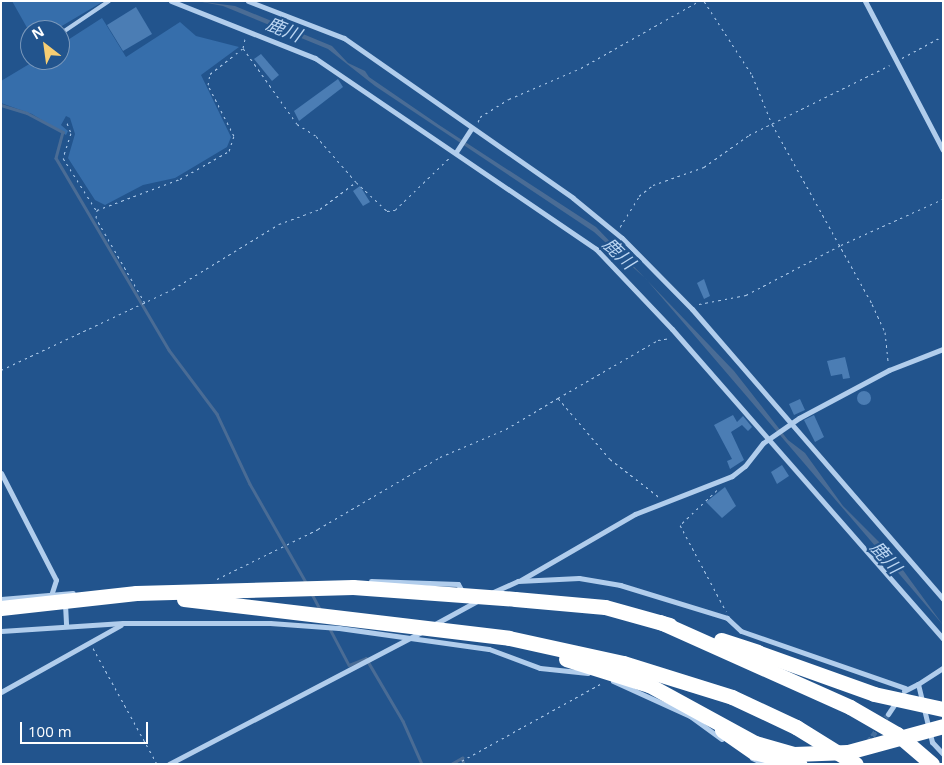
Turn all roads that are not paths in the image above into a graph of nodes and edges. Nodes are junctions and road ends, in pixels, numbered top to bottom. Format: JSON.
{"nodes":[{"id":1,"x":110,"y":1,"type":"edge"},
{"id":2,"x":171,"y":1,"type":"edge"},
{"id":3,"x":248,"y":1,"type":"edge"},
{"id":4,"x":865,"y":1,"type":"edge"},
{"id":5,"x":70,"y":27,"type":"edge"},
{"id":6,"x":470,"y":130,"type":"junction"},
{"id":7,"x":457,"y":150,"type":"junction"},
{"id":8,"x":943,"y":150,"type":"edge"},
{"id":9,"x":943,"y":350,"type":"edge"},
{"id":10,"x":789,"y":425,"type":"junction"},
{"id":11,"x":771,"y":440,"type":"junction"},
{"id":12,"x":1,"y":473,"type":"edge"},
{"id":13,"x":518,"y":581,"type":"junction"},
{"id":14,"x":64,"y":593,"type":"junction"},
{"id":15,"x":52,"y":595,"type":"junction"},
{"id":16,"x":1,"y":599,"type":"edge"},
{"id":17,"x":87,"y":599,"type":"junction"},
{"id":18,"x":943,"y":599,"type":"edge"},
{"id":19,"x":470,"y":604,"type":"junction"},
{"id":20,"x":1,"y":608,"type":"edge"},
{"id":21,"x":660,"y":622,"type":"junction"},
{"id":22,"x":123,"y":623,"type":"junction"},
{"id":23,"x":66,"y":626,"type":"junction"},
{"id":24,"x":1,"y":631,"type":"edge"},
{"id":25,"x":409,"y":639,"type":"junction"},
{"id":26,"x":943,"y":639,"type":"edge"},
{"id":27,"x":516,"y":640,"type":"junction"},
{"id":28,"x":757,"y":652,"type":"junction"},
{"id":29,"x":943,"y":668,"type":"edge"},
{"id":30,"x":918,"y":684,"type":"junction"},
{"id":31,"x":905,"y":688,"type":"junction"},
{"id":32,"x":1,"y":692,"type":"edge"},
{"id":33,"x":943,"y":700,"type":"edge"},
{"id":34,"x":943,"y":709,"type":"edge"},
{"id":35,"x":704,"y":713,"type":"junction"},
{"id":36,"x":888,"y":714,"type":"tunnel mouth"},
{"id":37,"x":943,"y":726,"type":"edge"},
{"id":38,"x":943,"y":734,"type":"edge"},
{"id":39,"x":943,"y":754,"type":"edge"},
{"id":40,"x":169,"y":764,"type":"edge"},
{"id":41,"x":765,"y":764,"type":"edge"},
{"id":42,"x":800,"y":764,"type":"edge"},
{"id":43,"x":822,"y":764,"type":"edge"},
{"id":44,"x":856,"y":764,"type":"edge"},
{"id":45,"x":932,"y":764,"type":"edge"}],
"edges":[{"from":1,"to":5,"type":"lane"},
{"from":2,"to":7,"type":"street"},
{"from":3,"to":6,"type":"street"},
{"from":4,"to":8,"type":"street"},
{"from":6,"to":7,"type":"street"},
{"from":6,"to":10,"type":"street"},
{"from":7,"to":11,"type":"street"},
{"from":9,"to":10,"type":"street"},
{"from":10,"to":11,"type":"street"},
{"from":10,"to":18,"type":"street"},
{"from":11,"to":13,"type":"street"},
{"from":11,"to":26,"type":"street"},
{"from":12,"to":15,"type":"street"},
{"from":13,"to":19,"type":"street"},
{"from":13,"to":31,"type":"street"},
{"from":14,"to":15,"type":"street"},
{"from":14,"to":19,"type":"street"},
{"from":14,"to":23,"type":"street"},
{"from":15,"to":16,"type":"street"},
{"from":17,"to":20,"type":"highway","bridge":true},
{"from":17,"to":21,"type":"highway","bridge":true},
{"from":17,"to":27,"type":"highway","bridge":true},
{"from":19,"to":25,"type":"street"},
{"from":21,"to":28,"type":"highway"},
{"from":21,"to":45,"type":"highway"},
{"from":22,"to":23,"type":"street"},
{"from":22,"to":25,"type":"street"},
{"from":22,"to":32,"type":"street"},
{"from":23,"to":24,"type":"street"},
{"from":25,"to":40,"type":"street"},
{"from":25,"to":41,"type":"street"},
{"from":27,"to":35,"type":"highway","bridge":true},
{"from":27,"to":44,"type":"highway"},
{"from":28,"to":33,"type":"highway","bridge":true},
{"from":28,"to":34,"type":"highway","bridge":true},
{"from":29,"to":30,"type":"street"},
{"from":30,"to":31,"type":"street"},
{"from":30,"to":39,"type":"street"},
{"from":31,"to":36,"type":"street"},
{"from":35,"to":37,"type":"highway","bridge":true},
{"from":35,"to":42,"type":"highway","bridge":true},
{"from":38,"to":43,"type":"highway"}]}
